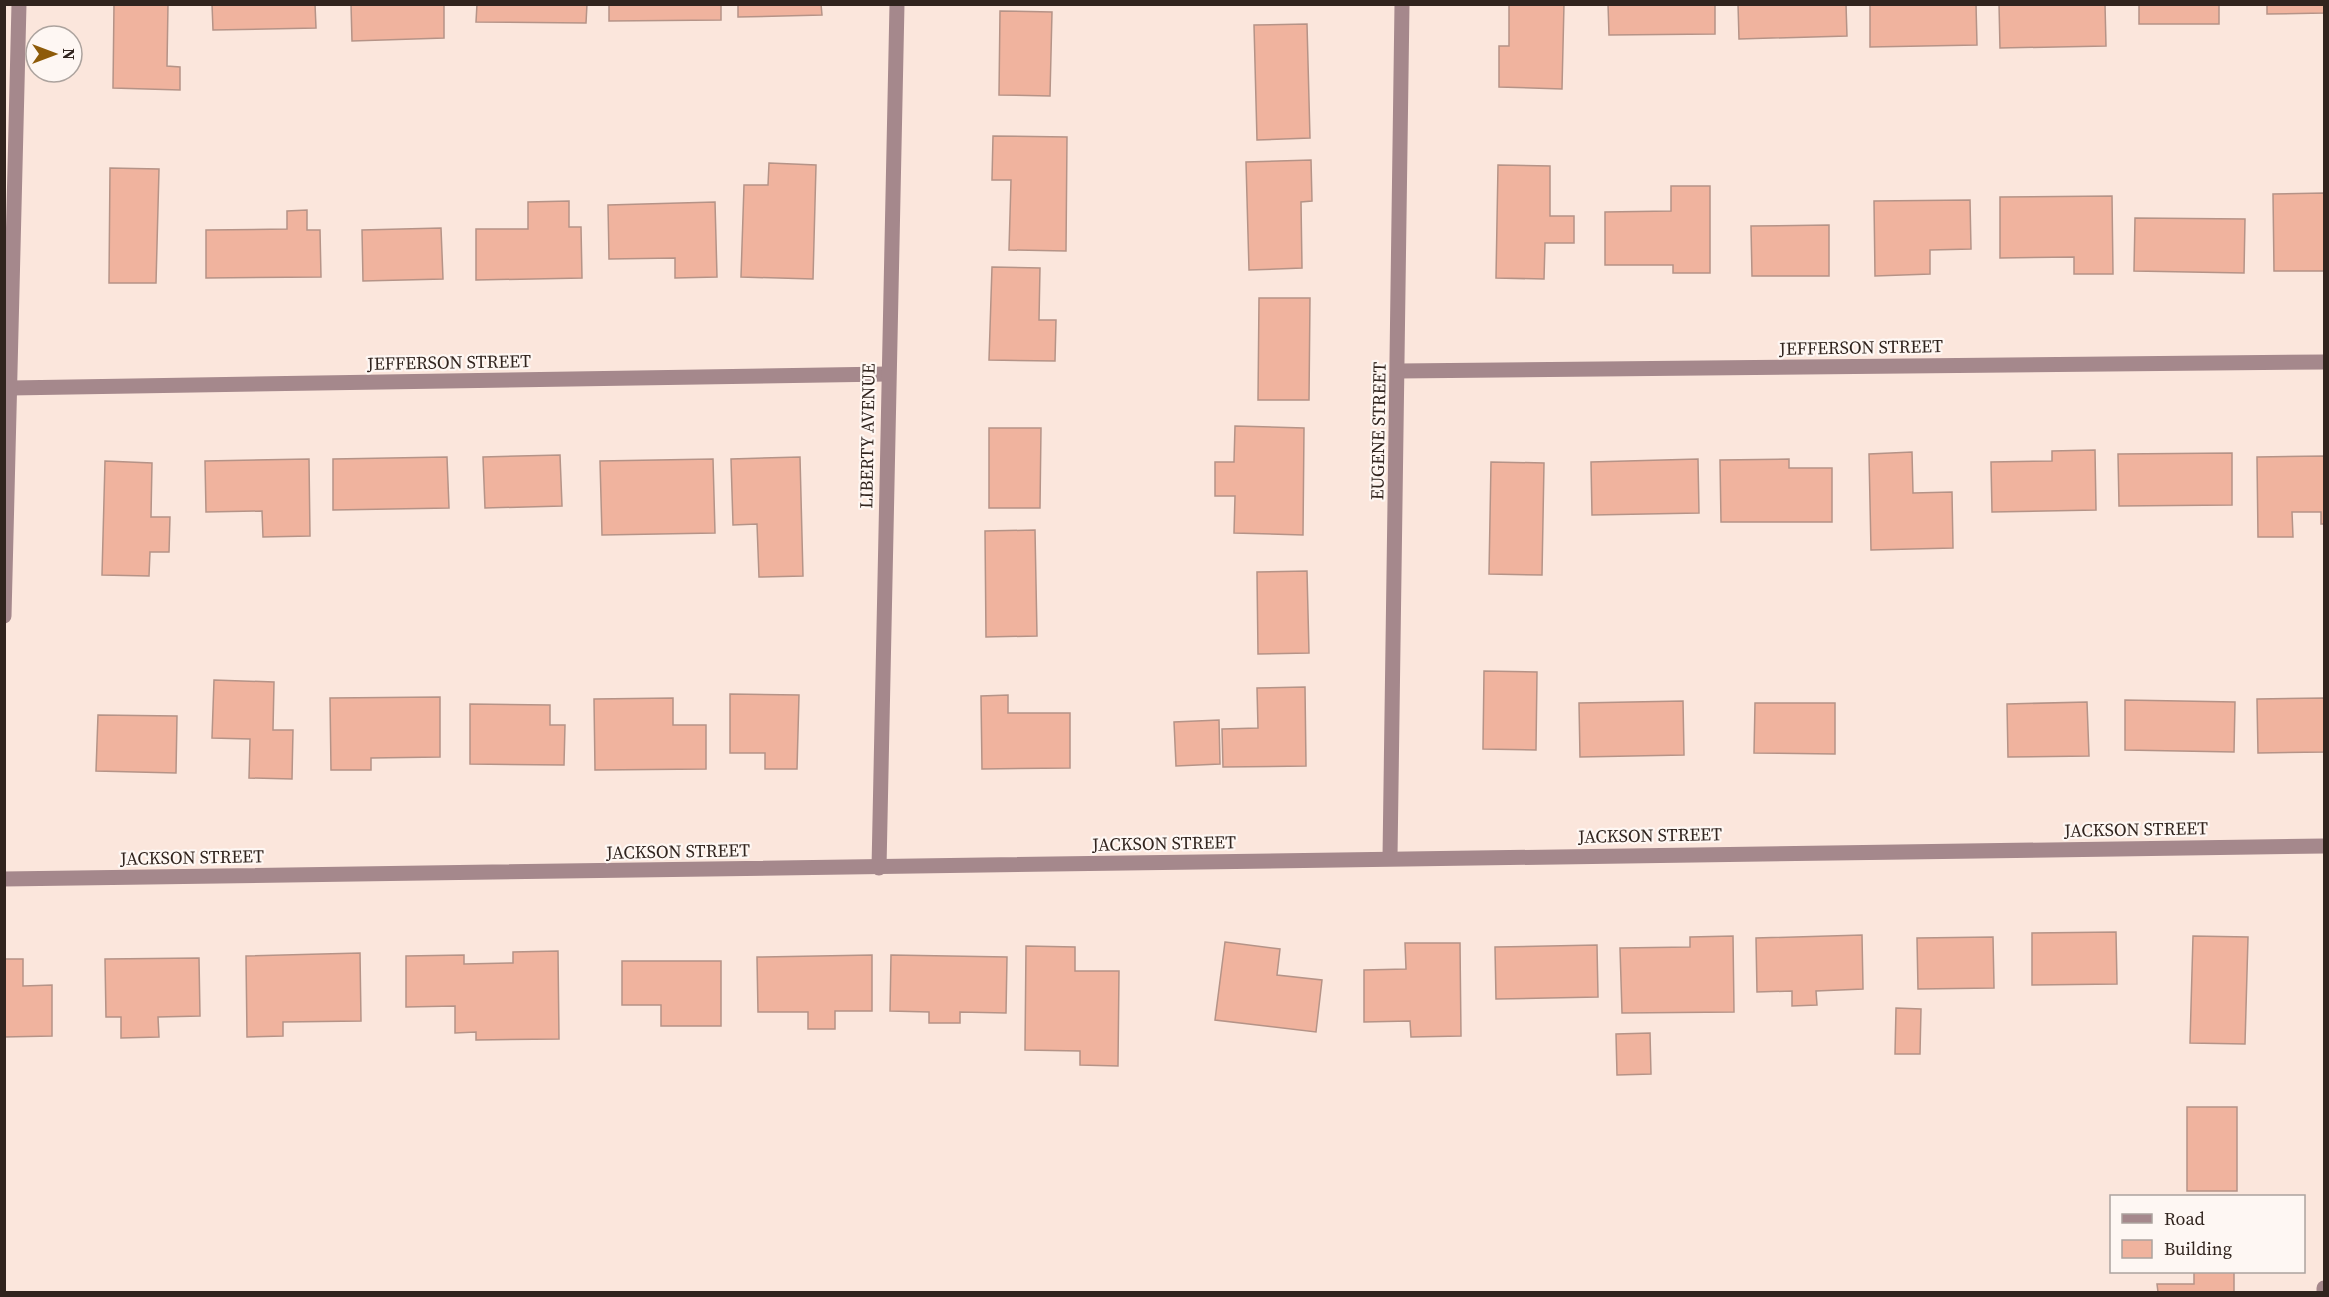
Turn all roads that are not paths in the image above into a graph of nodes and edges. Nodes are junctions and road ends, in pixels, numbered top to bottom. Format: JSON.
{"nodes":[{"id":1,"x":19,"y":4,"type":"edge"},
{"id":2,"x":897,"y":4,"type":"edge"},
{"id":3,"x":1402,"y":4,"type":"edge"},
{"id":4,"x":2325,"y":362,"type":"edge"},
{"id":5,"x":1399,"y":371,"type":"junction"},
{"id":6,"x":888,"y":374,"type":"junction"},
{"id":7,"x":10,"y":388,"type":"junction"},
{"id":8,"x":4,"y":616,"type":"edge"},
{"id":9,"x":2325,"y":846,"type":"edge"},
{"id":10,"x":1389,"y":858,"type":"junction"},
{"id":11,"x":879,"y":868,"type":"junction"},
{"id":12,"x":4,"y":879,"type":"edge"},
{"id":13,"x":2325,"y":1288,"type":"edge"},
{"id":14,"x":2324,"y":1293,"type":"edge"}],
"edges":[{"from":1,"to":7,"type":"street"},
{"from":2,"to":6,"type":"street","name":"LIBERTY AVENUE"},
{"from":3,"to":5,"type":"street","name":"EUGENE STREET"},
{"from":4,"to":5,"type":"street","name":"JEFFERSON STREET"},
{"from":5,"to":10,"type":"street","name":"EUGENE STREET"},
{"from":6,"to":7,"type":"street","name":"JEFFERSON STREET"},
{"from":6,"to":11,"type":"street","name":"LIBERTY AVENUE"},
{"from":7,"to":8,"type":"street"},
{"from":9,"to":10,"type":"street","name":"JACKSON STREET"},
{"from":10,"to":11,"type":"street","name":"JACKSON STREET"},
{"from":11,"to":12,"type":"street","name":"JACKSON STREET"},
{"from":13,"to":14,"type":"street"}]}
